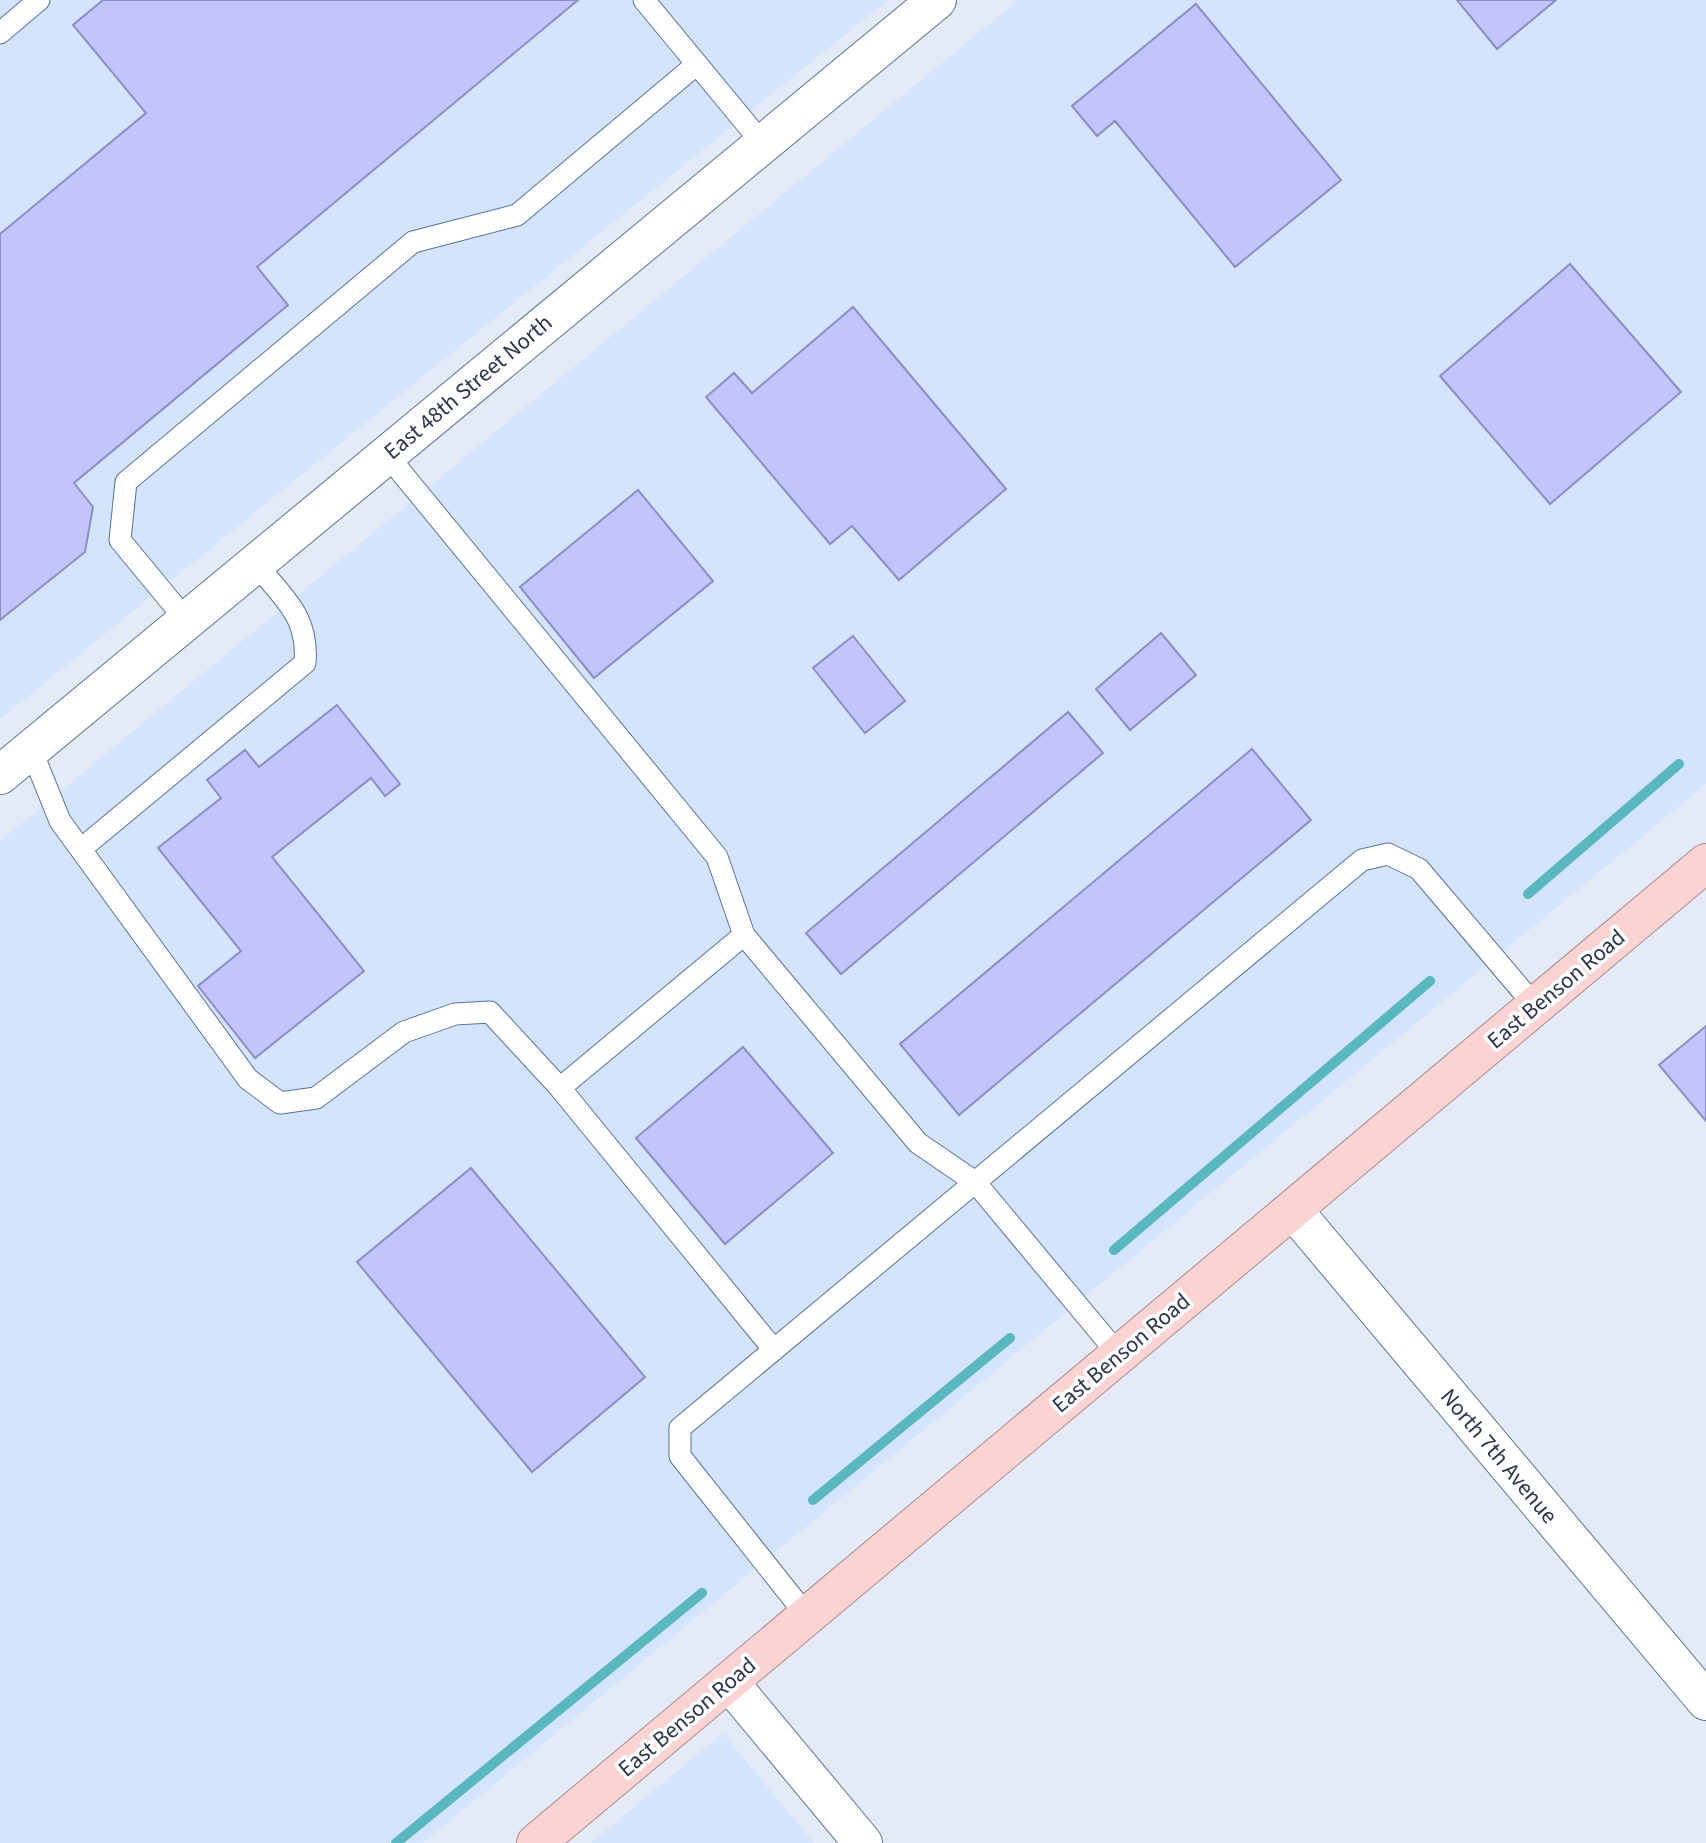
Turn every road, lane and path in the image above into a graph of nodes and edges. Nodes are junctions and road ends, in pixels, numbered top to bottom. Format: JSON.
{"nodes":[{"id":1,"x":39,"y":0,"type":"edge"},
{"id":2,"x":644,"y":0,"type":"edge"},
{"id":3,"x":937,"y":0,"type":"edge"},
{"id":4,"x":0,"y":33,"type":"edge"},
{"id":5,"x":697,"y":64,"type":"junction"},
{"id":6,"x":763,"y":144,"type":"junction"},
{"id":7,"x":387,"y":455,"type":"junction"},
{"id":8,"x":256,"y":564,"type":"junction"},
{"id":9,"x":187,"y":621,"type":"junction"},
{"id":10,"x":32,"y":749,"type":"junction"},
{"id":11,"x":0,"y":775,"type":"edge"},
{"id":12,"x":80,"y":849,"type":"junction"},
{"id":13,"x":1706,"y":863,"type":"edge"},
{"id":14,"x":744,"y":935,"type":"junction"},
{"id":15,"x":1535,"y":1006,"type":"junction"},
{"id":16,"x":560,"y":1088,"type":"junction"},
{"id":17,"x":975,"y":1182,"type":"junction"},
{"id":18,"x":1293,"y":1210,"type":"junction"},
{"id":19,"x":774,"y":1350,"type":"junction"},
{"id":20,"x":1119,"y":1356,"type":"junction"},
{"id":21,"x":807,"y":1616,"type":"junction"},
{"id":22,"x":729,"y":1682,"type":"junction"},
{"id":23,"x":1706,"y":1701,"type":"edge"},
{"id":24,"x":536,"y":1843,"type":"edge"},
{"id":25,"x":863,"y":1843,"type":"edge"}],
"edges":[{"from":1,"to":4,"type":"lane"},
{"from":2,"to":5,"type":"lane"},
{"from":3,"to":6,"type":"street","name":"East 48th Street North"},
{"from":5,"to":6,"type":"lane"},
{"from":5,"to":9,"type":"lane"},
{"from":6,"to":7,"type":"street","name":"East 48th Street North"},
{"from":7,"to":8,"type":"street","name":"East 48th Street North"},
{"from":7,"to":14,"type":"lane"},
{"from":8,"to":9,"type":"street","name":"East 48th Street North"},
{"from":8,"to":12,"type":"lane"},
{"from":9,"to":10,"type":"street","name":"East 48th Street North"},
{"from":10,"to":11,"type":"street","name":"East 48th Street North"},
{"from":10,"to":12,"type":"lane"},
{"from":12,"to":16,"type":"lane"},
{"from":13,"to":15,"type":"main road","name":"East Benson Road"},
{"from":14,"to":16,"type":"lane"},
{"from":14,"to":17,"type":"lane"},
{"from":15,"to":17,"type":"lane"},
{"from":15,"to":18,"type":"main road","name":"East Benson Road"},
{"from":16,"to":19,"type":"lane"},
{"from":17,"to":19,"type":"lane"},
{"from":17,"to":20,"type":"lane"},
{"from":18,"to":20,"type":"main road","name":"East Benson Road"},
{"from":18,"to":23,"type":"street","name":"North 7th Avenue"},
{"from":19,"to":21,"type":"lane"},
{"from":20,"to":21,"type":"main road","name":"East Benson Road"},
{"from":21,"to":22,"type":"main road","name":"East Benson Road"},
{"from":22,"to":24,"type":"main road","name":"East Benson Road"},
{"from":22,"to":25,"type":"street"}]}
